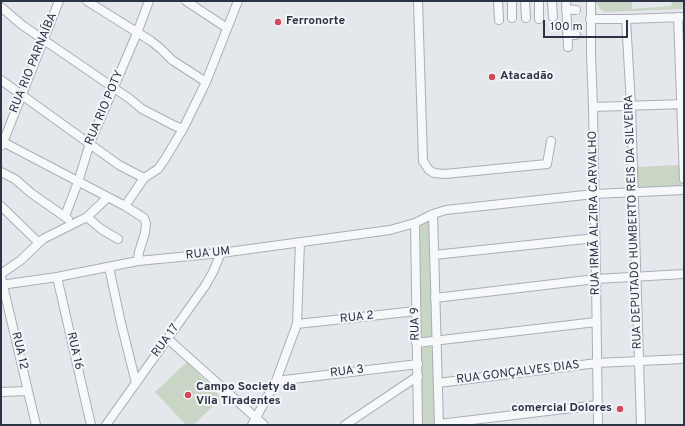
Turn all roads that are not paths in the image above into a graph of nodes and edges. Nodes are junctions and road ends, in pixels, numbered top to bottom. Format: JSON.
{"nodes":[{"id":1,"x":59,"y":1,"type":"edge"},
{"id":2,"x":87,"y":1,"type":"edge"},
{"id":3,"x":149,"y":1,"type":"edge"},
{"id":4,"x":186,"y":1,"type":"edge"},
{"id":5,"x":238,"y":1,"type":"edge"},
{"id":6,"x":418,"y":1,"type":"edge"},
{"id":7,"x":498,"y":1,"type":"edge"},
{"id":8,"x":512,"y":1,"type":"edge"},
{"id":9,"x":525,"y":1,"type":"edge"},
{"id":10,"x":539,"y":1,"type":"edge"},
{"id":11,"x":552,"y":1,"type":"edge"},
{"id":12,"x":590,"y":1,"type":"edge"},
{"id":13,"x":566,"y":5,"type":"edge"},
{"id":14,"x":1,"y":7,"type":"edge"},
{"id":15,"x":576,"y":10,"type":"dead end"},
{"id":16,"x":553,"y":17,"type":"dead end"},
{"id":17,"x":681,"y":17,"type":"edge"},
{"id":18,"x":512,"y":18,"type":"dead end"},
{"id":19,"x":526,"y":18,"type":"dead end"},
{"id":20,"x":539,"y":19,"type":"dead end"},
{"id":21,"x":590,"y":19,"type":"junction"},
{"id":22,"x":499,"y":20,"type":"dead end"},
{"id":23,"x":626,"y":20,"type":"junction"},
{"id":24,"x":227,"y":28,"type":"junction"},
{"id":25,"x":137,"y":33,"type":"junction"},
{"id":26,"x":567,"y":35,"type":"junction"},
{"id":27,"x":576,"y":35,"type":"dead end"},
{"id":28,"x":44,"y":40,"type":"junction"},
{"id":29,"x":568,"y":47,"type":"dead end"},
{"id":30,"x":682,"y":63,"type":"edge"},
{"id":31,"x":1,"y":80,"type":"edge"},
{"id":32,"x":206,"y":82,"type":"junction"},
{"id":33,"x":113,"y":88,"type":"junction"},
{"id":34,"x":22,"y":95,"type":"junction"},
{"id":35,"x":683,"y":104,"type":"edge"},
{"id":36,"x":630,"y":105,"type":"junction"},
{"id":37,"x":593,"y":107,"type":"junction"},
{"id":38,"x":183,"y":129,"type":"junction"},
{"id":39,"x":3,"y":140,"type":"edge"},
{"id":40,"x":551,"y":141,"type":"dead end"},
{"id":41,"x":90,"y":143,"type":"junction"},
{"id":42,"x":684,"y":149,"type":"edge"},
{"id":43,"x":1,"y":172,"type":"edge"},
{"id":44,"x":144,"y":178,"type":"junction"},
{"id":45,"x":684,"y":179,"type":"edge"},
{"id":46,"x":78,"y":182,"type":"junction"},
{"id":47,"x":684,"y":190,"type":"edge"},
{"id":48,"x":633,"y":193,"type":"junction"},
{"id":49,"x":594,"y":194,"type":"junction"},
{"id":50,"x":107,"y":198,"type":"junction"},
{"id":51,"x":1,"y":206,"type":"edge"},
{"id":52,"x":125,"y":206,"type":"junction"},
{"id":53,"x":433,"y":214,"type":"junction"},
{"id":54,"x":65,"y":216,"type":"junction"},
{"id":55,"x":87,"y":217,"type":"junction"},
{"id":56,"x":414,"y":223,"type":"junction"},
{"id":57,"x":73,"y":224,"type":"junction"},
{"id":58,"x":595,"y":238,"type":"junction"},
{"id":59,"x":118,"y":239,"type":"dead end"},
{"id":60,"x":300,"y":242,"type":"junction"},
{"id":61,"x":39,"y":243,"type":"junction"},
{"id":62,"x":221,"y":253,"type":"junction"},
{"id":63,"x":434,"y":255,"type":"junction"},
{"id":64,"x":138,"y":261,"type":"junction"},
{"id":65,"x":110,"y":267,"type":"junction"},
{"id":66,"x":684,"y":274,"type":"edge"},
{"id":67,"x":57,"y":277,"type":"junction"},
{"id":68,"x":636,"y":277,"type":"junction"},
{"id":69,"x":596,"y":278,"type":"junction"},
{"id":70,"x":2,"y":280,"type":"edge"},
{"id":71,"x":435,"y":298,"type":"junction"},
{"id":72,"x":416,"y":311,"type":"junction"},
{"id":73,"x":596,"y":322,"type":"junction"},
{"id":74,"x":297,"y":324,"type":"junction"},
{"id":75,"x":168,"y":339,"type":"junction"},
{"id":76,"x":436,"y":340,"type":"junction"},
{"id":77,"x":416,"y":342,"type":"junction"},
{"id":78,"x":684,"y":359,"type":"edge"},
{"id":79,"x":639,"y":360,"type":"junction"},
{"id":80,"x":597,"y":363,"type":"junction"},
{"id":81,"x":418,"y":364,"type":"junction"},
{"id":82,"x":418,"y":376,"type":"junction"},
{"id":83,"x":276,"y":381,"type":"junction"},
{"id":84,"x":136,"y":383,"type":"junction"},
{"id":85,"x":438,"y":383,"type":"junction"},
{"id":86,"x":28,"y":391,"type":"junction"},
{"id":87,"x":1,"y":392,"type":"edge"},
{"id":88,"x":598,"y":405,"type":"junction"},
{"id":89,"x":254,"y":422,"type":"edge"},
{"id":90,"x":439,"y":424,"type":"edge"},
{"id":91,"x":36,"y":425,"type":"edge"},
{"id":92,"x":91,"y":425,"type":"edge"},
{"id":93,"x":106,"y":425,"type":"edge"},
{"id":94,"x":264,"y":425,"type":"edge"},
{"id":95,"x":345,"y":425,"type":"edge"},
{"id":96,"x":418,"y":425,"type":"edge"},
{"id":97,"x":598,"y":425,"type":"edge"},
{"id":98,"x":641,"y":425,"type":"edge"}],
"edges":[{"from":1,"to":28,"type":"street","name":"RUA RIO PARNAÍBA"},
{"from":2,"to":25,"type":"street"},
{"from":3,"to":25,"type":"street","name":"RUA RIO POTY"},
{"from":4,"to":24,"type":"street"},
{"from":5,"to":24,"type":"street"},
{"from":6,"to":40,"type":"street"},
{"from":7,"to":22,"type":"street"},
{"from":8,"to":18,"type":"street"},
{"from":9,"to":19,"type":"street"},
{"from":10,"to":20,"type":"street"},
{"from":11,"to":16,"type":"street"},
{"from":12,"to":21,"type":"street","name":"RUA IRMÃ ALZIRA CARVALHO"},
{"from":13,"to":15,"type":"street"},
{"from":13,"to":26,"type":"street"},
{"from":14,"to":28,"type":"street"},
{"from":17,"to":23,"type":"street"},
{"from":17,"to":30,"type":"street"},
{"from":21,"to":23,"type":"street"},
{"from":21,"to":37,"type":"street","name":"RUA IRMÃ ALZIRA CARVALHO"},
{"from":23,"to":36,"type":"street","name":"RUA DEPUTADO HUMBERTO REIS DA SILVEIRA"},
{"from":24,"to":32,"type":"street"},
{"from":25,"to":32,"type":"street"},
{"from":25,"to":33,"type":"street","name":"RUA RIO POTY"},
{"from":26,"to":27,"type":"street"},
{"from":26,"to":29,"type":"street"},
{"from":28,"to":33,"type":"street"},
{"from":28,"to":34,"type":"street","name":"RUA RIO PARNAÍBA"},
{"from":30,"to":35,"type":"street"},
{"from":31,"to":34,"type":"street"},
{"from":32,"to":38,"type":"street"},
{"from":33,"to":38,"type":"street"},
{"from":33,"to":41,"type":"street","name":"RUA RIO POTY"},
{"from":34,"to":39,"type":"street","name":"RUA RIO PARNAÍBA"},
{"from":34,"to":41,"type":"street"},
{"from":35,"to":36,"type":"street"},
{"from":35,"to":42,"type":"street"},
{"from":36,"to":37,"type":"street"},
{"from":36,"to":48,"type":"street","name":"RUA DEPUTADO HUMBERTO REIS DA SILVEIRA"},
{"from":37,"to":49,"type":"street","name":"RUA IRMÃ ALZIRA CARVALHO"},
{"from":38,"to":44,"type":"street"},
{"from":39,"to":46,"type":"street"},
{"from":41,"to":44,"type":"street"},
{"from":41,"to":46,"type":"street","name":"RUA RIO POTY"},
{"from":42,"to":45,"type":"street"},
{"from":43,"to":54,"type":"street"},
{"from":44,"to":52,"type":"street"},
{"from":46,"to":50,"type":"street"},
{"from":46,"to":54,"type":"street","name":"RUA RIO POTY"},
{"from":47,"to":48,"type":"street","name":"RUA UM"},
{"from":48,"to":49,"type":"street","name":"RUA UM"},
{"from":48,"to":68,"type":"street","name":"RUA DEPUTADO HUMBERTO REIS DA SILVEIRA"},
{"from":49,"to":53,"type":"street","name":"RUA UM"},
{"from":49,"to":58,"type":"street","name":"RUA IRMÃ ALZIRA CARVALHO"},
{"from":50,"to":52,"type":"street"},
{"from":50,"to":55,"type":"street"},
{"from":51,"to":61,"type":"street"},
{"from":52,"to":64,"type":"street"},
{"from":53,"to":56,"type":"street","name":"RUA UM"},
{"from":53,"to":63,"type":"street"},
{"from":54,"to":57,"type":"street"},
{"from":55,"to":57,"type":"street"},
{"from":55,"to":59,"type":"street"},
{"from":56,"to":60,"type":"street","name":"RUA UM"},
{"from":56,"to":72,"type":"street","name":"RUA 9"},
{"from":57,"to":61,"type":"street"},
{"from":58,"to":63,"type":"street"},
{"from":58,"to":69,"type":"street","name":"RUA IRMÃ ALZIRA CARVALHO"},
{"from":60,"to":62,"type":"street","name":"RUA UM"},
{"from":60,"to":74,"type":"street"},
{"from":61,"to":70,"type":"street"},
{"from":62,"to":64,"type":"street","name":"RUA UM"},
{"from":62,"to":75,"type":"street","name":"RUA 17"},
{"from":63,"to":71,"type":"street"},
{"from":64,"to":65,"type":"street","name":"RUA UM"},
{"from":65,"to":67,"type":"street","name":"RUA UM"},
{"from":65,"to":84,"type":"street"},
{"from":66,"to":68,"type":"street"},
{"from":67,"to":70,"type":"street","name":"RUA UM"},
{"from":67,"to":92,"type":"street","name":"RUA 16"},
{"from":68,"to":69,"type":"street"},
{"from":68,"to":79,"type":"street","name":"RUA DEPUTADO HUMBERTO REIS DA SILVEIRA"},
{"from":69,"to":71,"type":"street"},
{"from":69,"to":73,"type":"street","name":"RUA IRMÃ ALZIRA CARVALHO"},
{"from":70,"to":86,"type":"street","name":"RUA 12"},
{"from":71,"to":76,"type":"street"},
{"from":72,"to":74,"type":"street","name":"RUA 2"},
{"from":72,"to":77,"type":"street","name":"RUA 9"},
{"from":73,"to":76,"type":"street"},
{"from":73,"to":80,"type":"street","name":"RUA IRMÃ ALZIRA CARVALHO"},
{"from":74,"to":83,"type":"street"},
{"from":75,"to":84,"type":"street","name":"RUA 17"},
{"from":75,"to":89,"type":"street"},
{"from":76,"to":77,"type":"street"},
{"from":76,"to":85,"type":"street"},
{"from":77,"to":81,"type":"street","name":"RUA 9"},
{"from":78,"to":79,"type":"street","name":"RUA GONÇALVES DIAS"},
{"from":79,"to":80,"type":"street","name":"RUA GONÇALVES DIAS"},
{"from":79,"to":98,"type":"street","name":"RUA DEPUTADO HUMBERTO REIS DA SILVEIRA"},
{"from":80,"to":85,"type":"street","name":"RUA GONÇALVES DIAS"},
{"from":80,"to":88,"type":"street","name":"RUA IRMÃ ALZIRA CARVALHO"},
{"from":81,"to":82,"type":"street","name":"RUA 9"},
{"from":81,"to":83,"type":"street","name":"RUA 3"},
{"from":82,"to":95,"type":"street"},
{"from":82,"to":96,"type":"street","name":"RUA 9"},
{"from":83,"to":89,"type":"street"},
{"from":84,"to":93,"type":"street","name":"RUA 17"},
{"from":85,"to":90,"type":"street"},
{"from":86,"to":87,"type":"street"},
{"from":86,"to":91,"type":"street","name":"RUA 12"},
{"from":88,"to":90,"type":"street"},
{"from":88,"to":97,"type":"street","name":"RUA IRMÃ ALZIRA CARVALHO"},
{"from":89,"to":94,"type":"street"}]}
